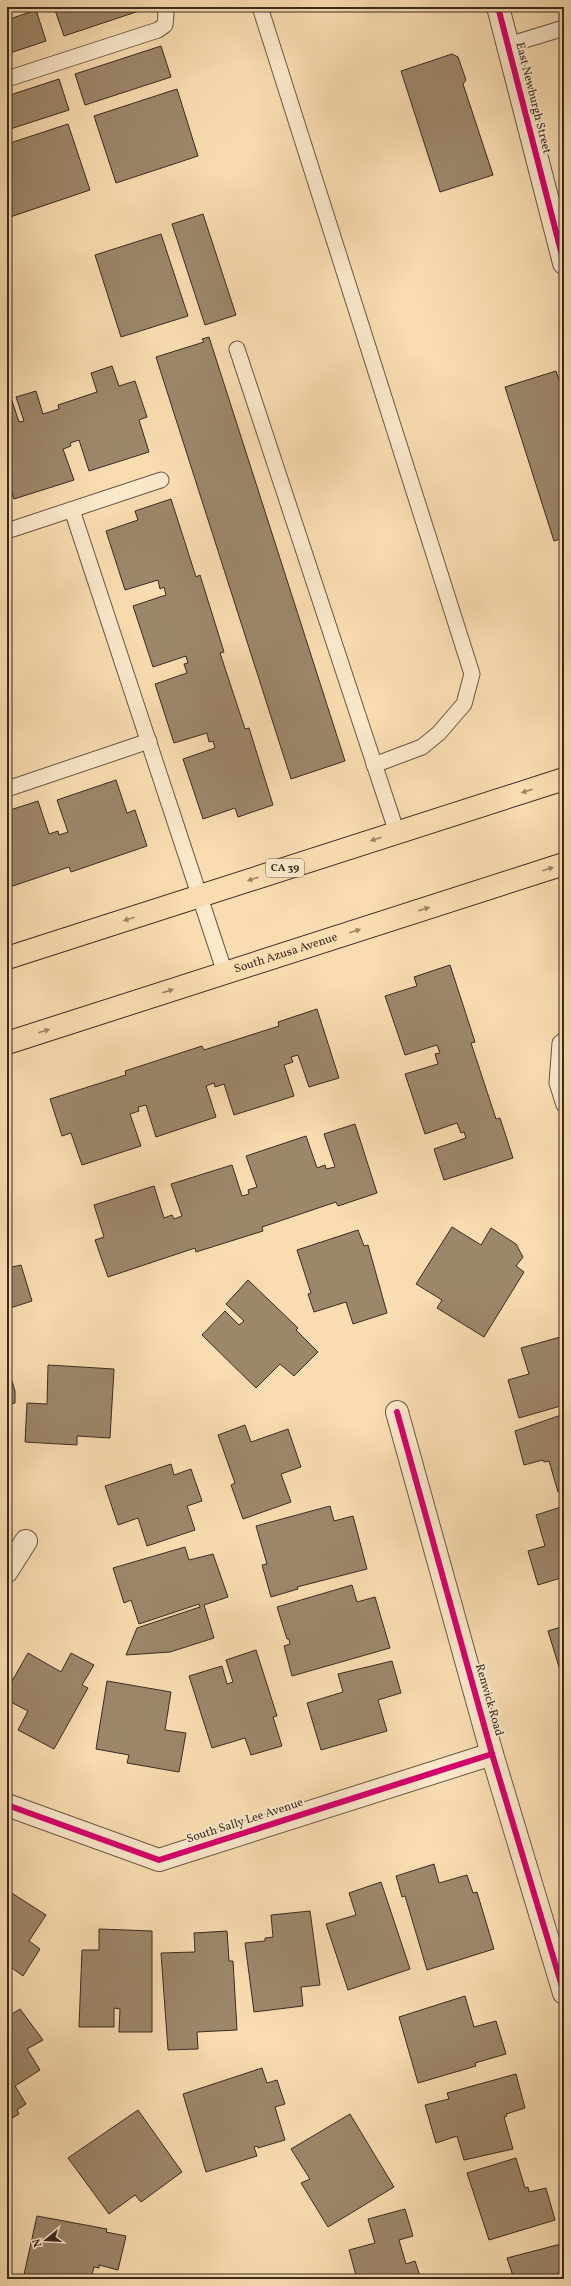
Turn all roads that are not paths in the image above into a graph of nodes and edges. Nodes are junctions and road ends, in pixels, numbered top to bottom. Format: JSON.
{"nodes":[{"id":1,"x":164,"y":7,"type":"edge"},
{"id":2,"x":260,"y":7,"type":"edge"},
{"id":3,"x":498,"y":7,"type":"edge"},
{"id":4,"x":564,"y":28,"type":"edge"},
{"id":5,"x":508,"y":46,"type":"junction"},
{"id":6,"x":7,"y":79,"type":"edge"},
{"id":7,"x":564,"y":263,"type":"edge"},
{"id":8,"x":236,"y":349,"type":"dead end"},
{"id":9,"x":161,"y":480,"type":"dead end"},
{"id":10,"x":72,"y":510,"type":"junction"},
{"id":11,"x":7,"y":531,"type":"edge"},
{"id":12,"x":149,"y":741,"type":"junction"},
{"id":13,"x":374,"y":765,"type":"junction"},
{"id":14,"x":564,"y":779,"type":"edge"},
{"id":15,"x":7,"y":789,"type":"edge"},
{"id":16,"x":397,"y":833,"type":"junction"},
{"id":17,"x":564,"y":864,"type":"edge"},
{"id":18,"x":201,"y":896,"type":"junction"},
{"id":19,"x":7,"y":958,"type":"edge"},
{"id":20,"x":225,"y":973,"type":"junction"},
{"id":21,"x":564,"y":1040,"type":"edge"},
{"id":22,"x":7,"y":1043,"type":"edge"},
{"id":23,"x":564,"y":1105,"type":"edge"},
{"id":24,"x":397,"y":1412,"type":"dead end"},
{"id":25,"x":26,"y":1541,"type":"dead end"},
{"id":26,"x":7,"y":1571,"type":"edge"},
{"id":27,"x":492,"y":1754,"type":"junction"},
{"id":28,"x":7,"y":1805,"type":"edge"},
{"id":29,"x":564,"y":1993,"type":"edge"}],
"edges":[{"from":1,"to":6,"type":"lane"},
{"from":2,"to":13,"type":"lane"},
{"from":3,"to":5,"type":"street","name":"East Newburgh Street"},
{"from":4,"to":5,"type":"lane"},
{"from":5,"to":7,"type":"street","name":"East Newburgh Street"},
{"from":8,"to":13,"type":"lane"},
{"from":9,"to":10,"type":"lane"},
{"from":10,"to":11,"type":"lane"},
{"from":10,"to":12,"type":"lane"},
{"from":12,"to":15,"type":"lane"},
{"from":12,"to":18,"type":"lane"},
{"from":13,"to":16,"type":"lane"},
{"from":14,"to":16,"type":"main road","number":"CA 39","one_way":true},
{"from":16,"to":18,"type":"main road","number":"CA 39","one_way":true},
{"from":20,"to":17,"type":"main road","name":"South Azusa Avenue","one_way":true},
{"from":18,"to":19,"type":"main road","number":"CA 39","one_way":true},
{"from":18,"to":20,"type":"lane"},
{"from":22,"to":20,"type":"main road","name":"South Azusa Avenue","one_way":true},
{"from":21,"to":23,"type":"lane"},
{"from":24,"to":27,"type":"street","name":"Renwick Road"},
{"from":25,"to":26,"type":"street"},
{"from":27,"to":28,"type":"street","name":"South Sally Lee Avenue"},
{"from":27,"to":29,"type":"street","name":"Renwick Road"}]}
